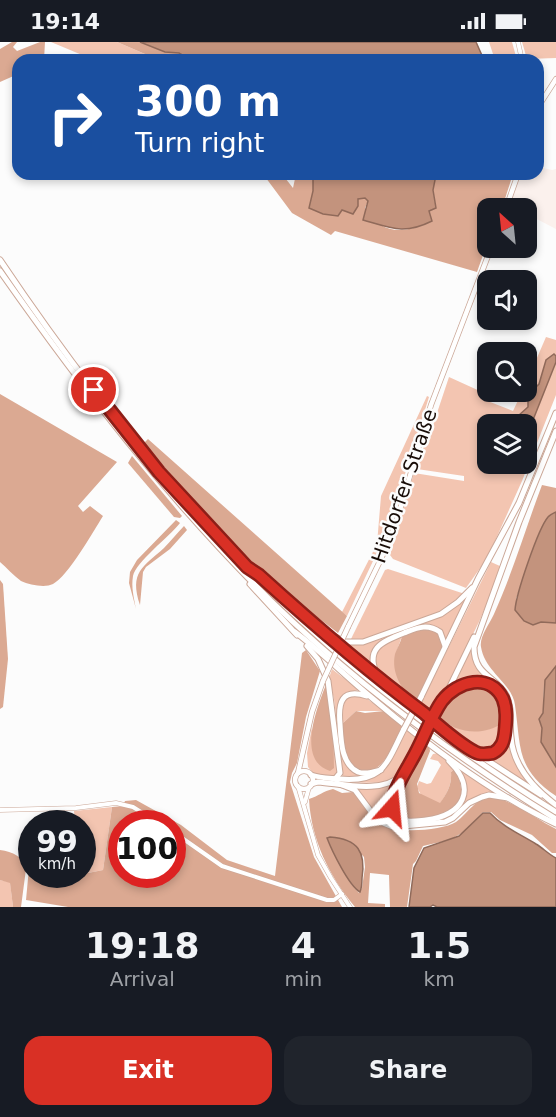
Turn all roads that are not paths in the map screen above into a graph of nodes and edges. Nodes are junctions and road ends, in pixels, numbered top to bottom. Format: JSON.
{"nodes":[{"id":1,"x":556,"y":79,"type":"edge"},
{"id":2,"x":544,"y":97,"type":"edge"},
{"id":3,"x":516,"y":180,"type":"edge"},
{"id":4,"x":510,"y":198,"type":"edge"},
{"id":5,"x":487,"y":258,"type":"edge"},
{"id":6,"x":0,"y":260,"type":"edge"},
{"id":7,"x":0,"y":271,"type":"edge"},
{"id":8,"x":556,"y":413,"type":"edge"},
{"id":9,"x":556,"y":431,"type":"edge"},
{"id":10,"x":220,"y":549,"type":"junction"},
{"id":11,"x":247,"y":567,"type":"junction"},
{"id":12,"x":478,"y":579,"type":"junction"},
{"id":13,"x":484,"y":616,"type":"junction"},
{"id":14,"x":314,"y":623,"type":"junction"},
{"id":15,"x":295,"y":632,"type":"junction"},
{"id":16,"x":446,"y":648,"type":"junction"},
{"id":17,"x":379,"y":680,"type":"junction"},
{"id":18,"x":370,"y":697,"type":"junction"},
{"id":19,"x":442,"y":701,"type":"junction"},
{"id":20,"x":438,"y":750,"type":"junction"},
{"id":21,"x":476,"y":753,"type":"junction"},
{"id":22,"x":304,"y":756,"type":"junction"},
{"id":23,"x":407,"y":769,"type":"junction"},
{"id":24,"x":381,"y":770,"type":"junction"},
{"id":25,"x":298,"y":773,"type":"junction"},
{"id":26,"x":309,"y":773,"type":"junction"},
{"id":27,"x":336,"y":781,"type":"junction"},
{"id":28,"x":298,"y":786,"type":"junction"},
{"id":29,"x":310,"y":786,"type":"junction"},
{"id":30,"x":513,"y":799,"type":"junction"},
{"id":31,"x":554,"y":803,"type":"edge"},
{"id":32,"x":304,"y":806,"type":"junction"},
{"id":33,"x":0,"y":810,"type":"edge"},
{"id":34,"x":138,"y":810,"type":"edge"},
{"id":35,"x":556,"y":812,"type":"edge"},
{"id":36,"x":556,"y":819,"type":"edge"},
{"id":37,"x":556,"y":824,"type":"edge"},
{"id":38,"x":186,"y":841,"type":"edge"},
{"id":39,"x":342,"y":894,"type":"junction"},
{"id":40,"x":350,"y":907,"type":"edge"}],
"edges":[{"from":1,"to":2,"type":"main road"},
{"from":3,"to":4,"type":"main road"},
{"from":5,"to":22,"type":"main road","name":"Hitdorfer Straße","bridge":true},
{"from":6,"to":11,"type":"highway"},
{"from":7,"to":10,"type":"highway"},
{"from":8,"to":12,"type":"highway"},
{"from":9,"to":13,"type":"highway"},
{"from":10,"to":15,"type":"highway"},
{"from":10,"to":36,"type":"highway"},
{"from":11,"to":14,"type":"highway"},
{"from":11,"to":35,"type":"highway"},
{"from":12,"to":14,"type":"highway"},
{"from":12,"to":16,"type":"highway"},
{"from":13,"to":19,"type":"highway"},
{"from":13,"to":31,"type":"highway"},
{"from":14,"to":17,"type":"highway"},
{"from":15,"to":18,"type":"highway"},
{"from":15,"to":27,"type":"highway"},
{"from":16,"to":17,"type":"highway"},
{"from":16,"to":24,"type":"highway","bridge":true},
{"from":17,"to":21,"type":"highway"},
{"from":18,"to":20,"type":"highway"},
{"from":18,"to":24,"type":"highway"},
{"from":19,"to":21,"type":"highway"},
{"from":19,"to":23,"type":"highway","bridge":true},
{"from":20,"to":23,"type":"highway"},
{"from":20,"to":30,"type":"highway"},
{"from":21,"to":31,"type":"highway"},
{"from":22,"to":25,"type":"main road","name":"Hitdorfer Straße"},
{"from":22,"to":26,"type":"main road","name":"Hitdorfer Straße"},
{"from":23,"to":27,"type":"highway"},
{"from":24,"to":27,"type":"highway"},
{"from":25,"to":26,"type":"main road"},
{"from":25,"to":28,"type":"main road"},
{"from":26,"to":27,"type":"highway"},
{"from":26,"to":29,"type":"main road"},
{"from":27,"to":29,"type":"highway"},
{"from":27,"to":30,"type":"highway"},
{"from":28,"to":29,"type":"main road"},
{"from":28,"to":32,"type":"street"},
{"from":29,"to":32,"type":"street"},
{"from":30,"to":37,"type":"highway"},
{"from":32,"to":39,"type":"street"},
{"from":33,"to":34,"type":"street"},
{"from":38,"to":39,"type":"street"},
{"from":39,"to":40,"type":"street"}]}
